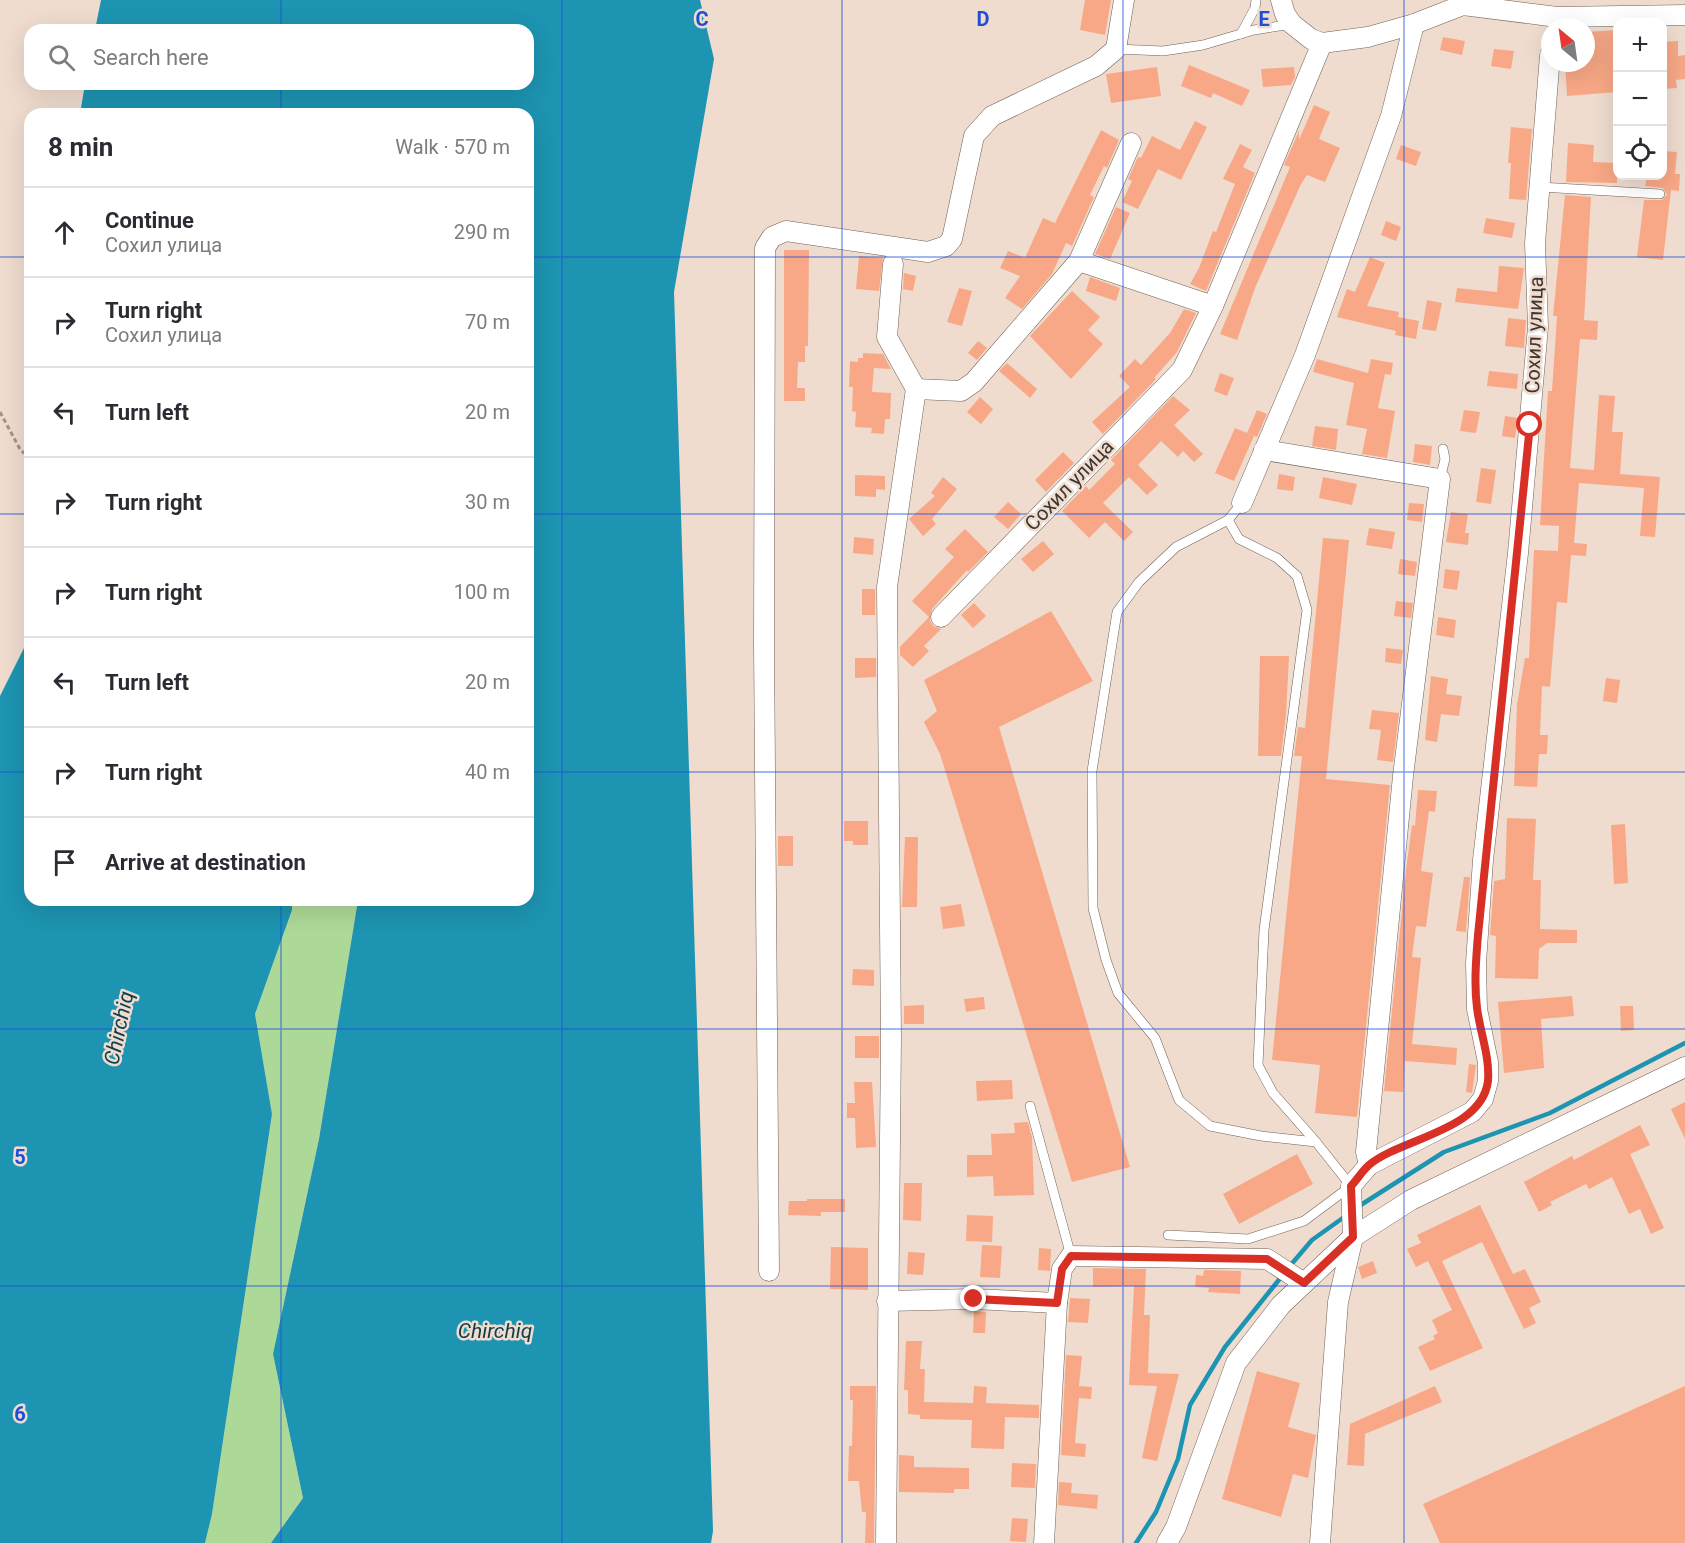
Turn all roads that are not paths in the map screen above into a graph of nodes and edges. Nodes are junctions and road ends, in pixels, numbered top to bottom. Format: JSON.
{"nodes":[{"id":1,"x":1124,"y":0,"type":"edge"},
{"id":2,"x":1256,"y":0,"type":"edge"},
{"id":3,"x":1281,"y":0,"type":"edge"},
{"id":4,"x":1464,"y":2,"type":"edge"},
{"id":5,"x":1557,"y":11,"type":"edge"},
{"id":6,"x":1685,"y":15,"type":"edge"},
{"id":7,"x":1292,"y":24,"type":"junction"},
{"id":8,"x":1414,"y":24,"type":"junction"},
{"id":9,"x":1241,"y":34,"type":"junction"},
{"id":10,"x":1322,"y":42,"type":"junction"},
{"id":11,"x":1116,"y":49,"type":"junction"},
{"id":12,"x":1549,"y":72,"type":"edge"},
{"id":13,"x":1131,"y":143,"type":"dead end"},
{"id":14,"x":1540,"y":187,"type":"junction"},
{"id":15,"x":1660,"y":194,"type":"dead end"},
{"id":16,"x":1079,"y":261,"type":"junction"},
{"id":17,"x":893,"y":264,"type":"dead end"},
{"id":18,"x":1213,"y":306,"type":"junction"},
{"id":19,"x":916,"y":389,"type":"junction"},
{"id":20,"x":1443,"y":449,"type":"dead end"},
{"id":21,"x":1264,"y":450,"type":"junction"},
{"id":22,"x":1440,"y":479,"type":"junction"},
{"id":23,"x":1242,"y":503,"type":"joint"},
{"id":24,"x":1228,"y":520,"type":"junction"},
{"id":25,"x":941,"y":617,"type":"dead end"},
{"id":26,"x":1685,"y":1067,"type":"edge"},
{"id":27,"x":1029,"y":1106,"type":"dead end"},
{"id":28,"x":1316,"y":1142,"type":"junction"},
{"id":29,"x":1369,"y":1165,"type":"junction"},
{"id":30,"x":1351,"y":1186,"type":"junction"},
{"id":31,"x":1168,"y":1235,"type":"dead end"},
{"id":32,"x":1353,"y":1237,"type":"junction"},
{"id":33,"x":1071,"y":1256,"type":"junction"},
{"id":34,"x":769,"y":1271,"type":"dead end"},
{"id":35,"x":1304,"y":1283,"type":"junction"},
{"id":36,"x":887,"y":1301,"type":"junction"},
{"id":37,"x":1057,"y":1303,"type":"junction"},
{"id":38,"x":886,"y":1543,"type":"edge"},
{"id":39,"x":1044,"y":1543,"type":"edge"},
{"id":40,"x":1167,"y":1543,"type":"edge"},
{"id":41,"x":1320,"y":1543,"type":"edge"}],
"edges":[{"from":1,"to":11,"type":"street"},
{"from":2,"to":9,"type":"lane"},
{"from":3,"to":7,"type":"street"},
{"from":4,"to":5,"type":"street"},
{"from":4,"to":8,"type":"street"},
{"from":5,"to":6,"type":"street"},
{"from":7,"to":9,"type":"lane"},
{"from":7,"to":10,"type":"street"},
{"from":8,"to":10,"type":"street"},
{"from":8,"to":21,"type":"street"},
{"from":9,"to":11,"type":"lane"},
{"from":10,"to":18,"type":"street","name":"Сохил улица"},
{"from":11,"to":34,"type":"street"},
{"from":12,"to":14,"type":"street","name":"Сохил улица"},
{"from":13,"to":16,"type":"street"},
{"from":14,"to":15,"type":"lane"},
{"from":14,"to":29,"type":"street","name":"Сохил улица"},
{"from":16,"to":18,"type":"street"},
{"from":16,"to":19,"type":"street"},
{"from":17,"to":19,"type":"street"},
{"from":18,"to":25,"type":"street","name":"Сохил улица"},
{"from":19,"to":36,"type":"street"},
{"from":20,"to":22,"type":"lane"},
{"from":21,"to":22,"type":"street"},
{"from":21,"to":23,"type":"street"},
{"from":22,"to":29,"type":"street"},
{"from":23,"to":24,"type":"lane"},
{"from":24,"to":28,"type":"lane"},
{"from":24,"to":28,"type":"lane"},
{"from":26,"to":32,"type":"street"},
{"from":27,"to":33,"type":"lane"},
{"from":28,"to":30,"type":"lane"},
{"from":29,"to":30,"type":"street","name":"Сохил улица"},
{"from":30,"to":31,"type":"lane"},
{"from":30,"to":32,"type":"street"},
{"from":32,"to":35,"type":"street"},
{"from":32,"to":41,"type":"street"},
{"from":33,"to":35,"type":"street"},
{"from":33,"to":37,"type":"street"},
{"from":35,"to":40,"type":"street"},
{"from":36,"to":37,"type":"street"},
{"from":36,"to":38,"type":"street"},
{"from":37,"to":39,"type":"street"}]}
